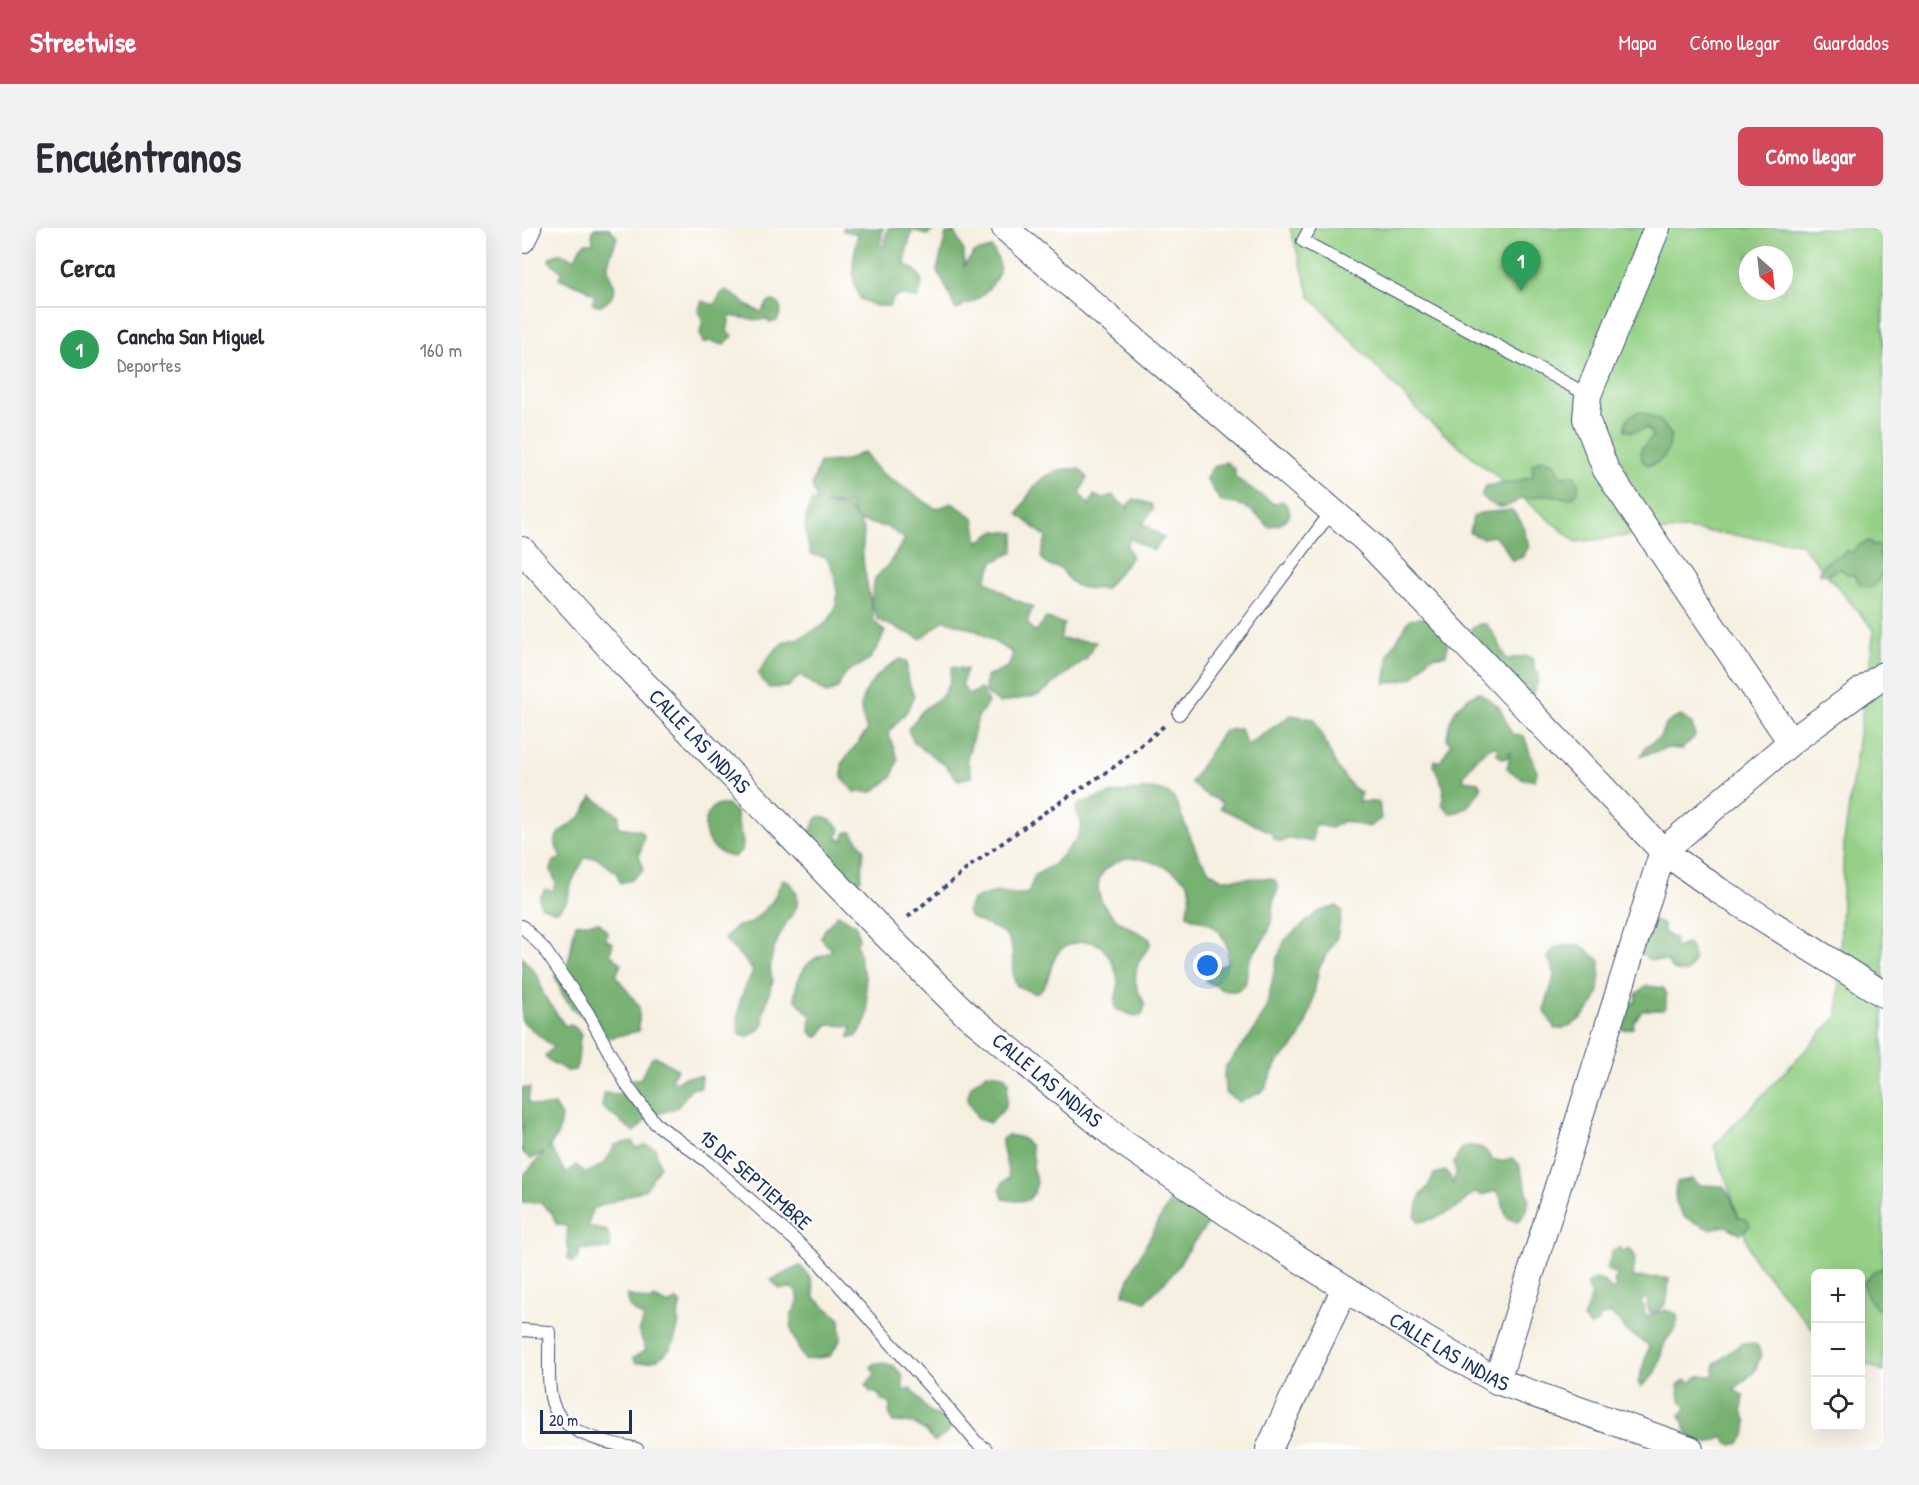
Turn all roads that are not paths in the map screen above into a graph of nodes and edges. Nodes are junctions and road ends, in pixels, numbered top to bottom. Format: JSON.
{"nodes":[{"id":1,"x":528,"y":228,"type":"edge"},
{"id":2,"x":1005,"y":228,"type":"edge"},
{"id":3,"x":1310,"y":228,"type":"edge"},
{"id":4,"x":1657,"y":228,"type":"edge"},
{"id":5,"x":522,"y":240,"type":"edge"},
{"id":6,"x":1588,"y":395,"type":"junction"},
{"id":7,"x":1332,"y":511,"type":"junction"},
{"id":8,"x":522,"y":550,"type":"edge"},
{"id":9,"x":1883,"y":675,"type":"edge"},
{"id":10,"x":1179,"y":714,"type":"road end"},
{"id":11,"x":1791,"y":742,"type":"junction"},
{"id":12,"x":1663,"y":851,"type":"junction"},
{"id":13,"x":522,"y":926,"type":"edge"},
{"id":14,"x":1883,"y":994,"type":"edge"},
{"id":15,"x":1345,"y":1288,"type":"junction"},
{"id":16,"x":522,"y":1330,"type":"edge"},
{"id":17,"x":1497,"y":1381,"type":"junction"},
{"id":18,"x":590,"y":1444,"type":"edge"},
{"id":19,"x":637,"y":1449,"type":"edge"},
{"id":20,"x":986,"y":1449,"type":"edge"},
{"id":21,"x":1269,"y":1449,"type":"edge"},
{"id":22,"x":1690,"y":1449,"type":"edge"}],
"edges":[{"from":1,"to":5,"type":"street"},
{"from":2,"to":7,"type":"street"},
{"from":3,"to":6,"type":"lane"},
{"from":4,"to":6,"type":"street"},
{"from":6,"to":11,"type":"street"},
{"from":7,"to":10,"type":"lane"},
{"from":7,"to":12,"type":"street"},
{"from":8,"to":15,"type":"street","name":"CALLE LAS INDIAS"},
{"from":9,"to":11,"type":"street"},
{"from":11,"to":12,"type":"street"},
{"from":12,"to":14,"type":"street"},
{"from":12,"to":17,"type":"street"},
{"from":13,"to":20,"type":"lane","name":"15 DE SEPTIEMBRE"},
{"from":15,"to":17,"type":"street","name":"CALLE LAS INDIAS"},
{"from":15,"to":21,"type":"street"},
{"from":16,"to":18,"type":"lane"},
{"from":17,"to":22,"type":"street","name":"CALLE LAS INDIAS"},
{"from":18,"to":19,"type":"lane"}]}
